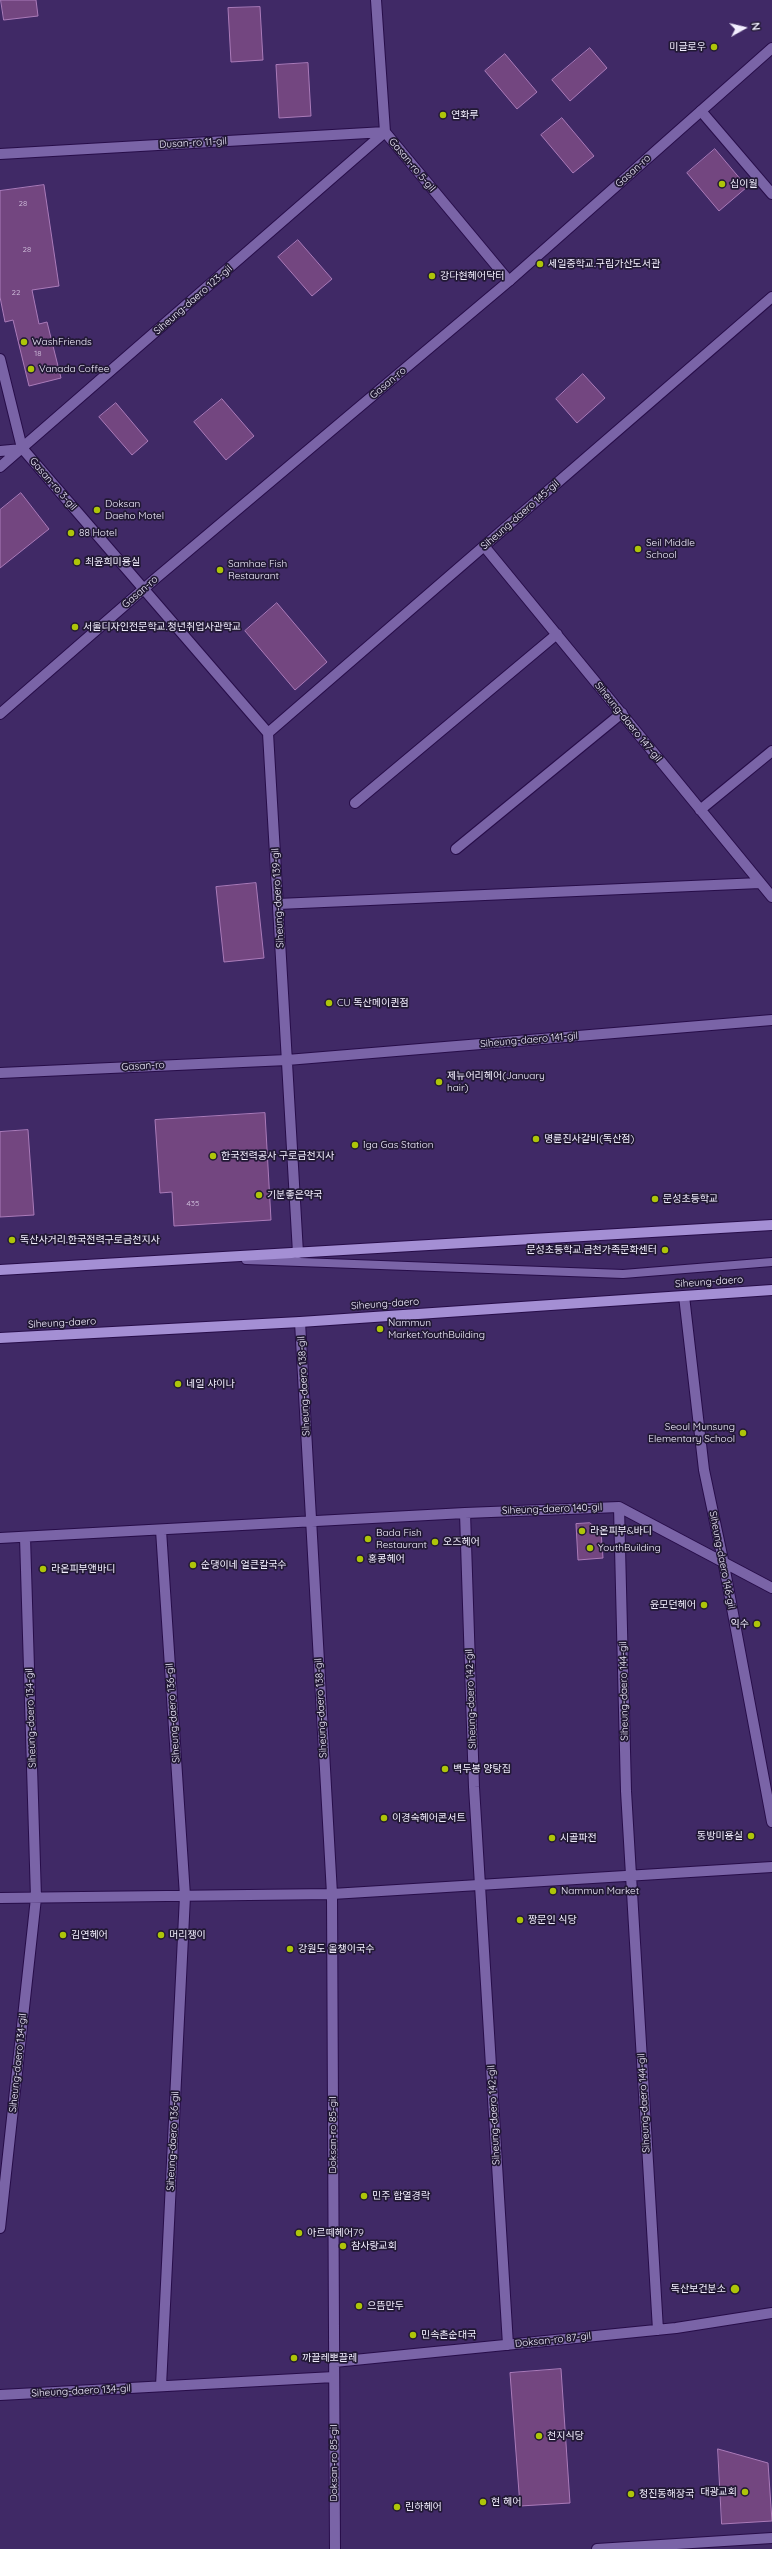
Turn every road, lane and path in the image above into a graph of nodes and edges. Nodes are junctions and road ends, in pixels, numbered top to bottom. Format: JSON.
{"nodes":[{"id":1,"x":376,"y":0,"type":"edge"},
{"id":2,"x":772,"y":48,"type":"edge"},
{"id":3,"x":701,"y":111,"type":"junction"},
{"id":4,"x":385,"y":132,"type":"junction"},
{"id":5,"x":0,"y":154,"type":"edge"},
{"id":6,"x":772,"y":194,"type":"edge"},
{"id":7,"x":509,"y":281,"type":"junction"},
{"id":8,"x":772,"y":296,"type":"edge"},
{"id":9,"x":0,"y":359,"type":"edge"},
{"id":10,"x":22,"y":448,"type":"junction"},
{"id":11,"x":0,"y":451,"type":"edge"},
{"id":12,"x":0,"y":467,"type":"edge"},
{"id":13,"x":484,"y":546,"type":"junction"},
{"id":14,"x":143,"y":589,"type":"junction"},
{"id":15,"x":557,"y":634,"type":"junction"},
{"id":16,"x":622,"y":713,"type":"junction"},
{"id":17,"x":0,"y":714,"type":"edge"},
{"id":18,"x":268,"y":733,"type":"junction"},
{"id":19,"x":772,"y":751,"type":"edge"},
{"id":20,"x":355,"y":803,"type":"dead end"},
{"id":21,"x":700,"y":810,"type":"junction"},
{"id":22,"x":456,"y":849,"type":"dead end"},
{"id":23,"x":760,"y":883,"type":"junction"},
{"id":24,"x":771,"y":893,"type":"edge"},
{"id":25,"x":278,"y":904,"type":"junction"},
{"id":26,"x":772,"y":1020,"type":"edge"},
{"id":27,"x":287,"y":1060,"type":"junction"},
{"id":28,"x":0,"y":1072,"type":"edge"},
{"id":29,"x":772,"y":1225,"type":"edge"},
{"id":30,"x":298,"y":1253,"type":"junction"},
{"id":31,"x":209,"y":1258,"type":"junction"},
{"id":32,"x":772,"y":1262,"type":"edge"},
{"id":33,"x":0,"y":1270,"type":"edge"},
{"id":34,"x":772,"y":1285,"type":"edge"},
{"id":35,"x":772,"y":1290,"type":"edge"},
{"id":36,"x":710,"y":1294,"type":"junction"},
{"id":37,"x":684,"y":1296,"type":"junction"},
{"id":38,"x":300,"y":1322,"type":"junction"},
{"id":39,"x":0,"y":1338,"type":"edge"},
{"id":40,"x":619,"y":1507,"type":"junction"},
{"id":41,"x":465,"y":1513,"type":"junction"},
{"id":42,"x":311,"y":1522,"type":"junction"},
{"id":43,"x":161,"y":1530,"type":"junction"},
{"id":44,"x":25,"y":1537,"type":"junction"},
{"id":45,"x":0,"y":1538,"type":"edge"},
{"id":46,"x":723,"y":1560,"type":"junction"},
{"id":47,"x":772,"y":1588,"type":"edge"},
{"id":48,"x":772,"y":1822,"type":"edge"},
{"id":49,"x":772,"y":1867,"type":"edge"},
{"id":50,"x":631,"y":1875,"type":"junction"},
{"id":51,"x":480,"y":1884,"type":"junction"},
{"id":52,"x":332,"y":1894,"type":"junction"},
{"id":53,"x":185,"y":1896,"type":"junction"},
{"id":54,"x":0,"y":1898,"type":"edge"},
{"id":55,"x":36,"y":1898,"type":"junction"},
{"id":56,"x":0,"y":2228,"type":"edge"},
{"id":57,"x":772,"y":2313,"type":"edge"},
{"id":58,"x":658,"y":2330,"type":"junction"},
{"id":59,"x":508,"y":2345,"type":"junction"},
{"id":60,"x":334,"y":2362,"type":"junction"},
{"id":61,"x":334,"y":2377,"type":"junction"},
{"id":62,"x":161,"y":2386,"type":"junction"},
{"id":63,"x":0,"y":2395,"type":"edge"},
{"id":64,"x":772,"y":2538,"type":"edge"},
{"id":65,"x":335,"y":2549,"type":"edge"},
{"id":66,"x":597,"y":2549,"type":"edge"}],
"edges":[{"from":1,"to":4,"type":"street","name":"Gasan-ro 5-gil"},
{"from":2,"to":3,"type":"street","name":"Gasan-ro"},
{"from":3,"to":6,"type":"street"},
{"from":3,"to":7,"type":"street","name":"Gasan-ro"},
{"from":4,"to":5,"type":"street","name":"Dusan-ro 11-gil"},
{"from":4,"to":7,"type":"street","name":"Gasan-ro 5-gil"},
{"from":4,"to":10,"type":"street","name":"Siheung-daero 123-gil"},
{"from":7,"to":14,"type":"street","name":"Gasan-ro"},
{"from":8,"to":13,"type":"street","name":"Siheung-daero 145-gil"},
{"from":9,"to":10,"type":"street","name":"Gasan-ro 3-gil"},
{"from":10,"to":11,"type":"street"},
{"from":10,"to":12,"type":"street","name":"Siheung-daero 123-gil"},
{"from":10,"to":14,"type":"street","name":"Gasan-ro 3-gil"},
{"from":13,"to":15,"type":"street","name":"Siheung-daero 147-gil"},
{"from":13,"to":18,"type":"street","name":"Siheung-daero 145-gil"},
{"from":14,"to":17,"type":"street","name":"Gasan-ro"},
{"from":14,"to":18,"type":"street"},
{"from":15,"to":16,"type":"street","name":"Siheung-daero 147-gil"},
{"from":15,"to":20,"type":"street"},
{"from":16,"to":21,"type":"street","name":"Siheung-daero 147-gil"},
{"from":16,"to":22,"type":"street"},
{"from":18,"to":25,"type":"street","name":"Siheung-daero 139-gil"},
{"from":19,"to":21,"type":"street"},
{"from":21,"to":23,"type":"street","name":"Siheung-daero 147-gil"},
{"from":23,"to":24,"type":"street","name":"Siheung-daero 147-gil"},
{"from":23,"to":25,"type":"street"},
{"from":25,"to":27,"type":"street","name":"Siheung-daero 139-gil"},
{"from":26,"to":27,"type":"street","name":"Siheung-daero 141-gil"},
{"from":27,"to":28,"type":"street","name":"Gasan-ro"},
{"from":27,"to":30,"type":"street","name":"Siheung-daero 139-gil"},
{"from":29,"to":30,"type":"main road"},
{"from":30,"to":31,"type":"main road"},
{"from":31,"to":32,"type":"lane"},
{"from":31,"to":33,"type":"main road"},
{"from":34,"to":36,"type":"lane"},
{"from":35,"to":36,"type":"main road","name":"Siheung-daero"},
{"from":36,"to":37,"type":"main road","name":"Siheung-daero"},
{"from":37,"to":38,"type":"main road","name":"Siheung-daero"},
{"from":37,"to":46,"type":"street","name":"Siheung-daero 146-gil"},
{"from":38,"to":39,"type":"main road","name":"Siheung-daero"},
{"from":38,"to":42,"type":"street","name":"Siheung-daero 138-gil"},
{"from":40,"to":41,"type":"street","name":"Siheung-daero 140-gil"},
{"from":40,"to":46,"type":"street","name":"Siheung-daero 140-gil"},
{"from":40,"to":50,"type":"street","name":"Siheung-daero 144-gil"},
{"from":41,"to":42,"type":"street","name":"Siheung-daero 140-gil"},
{"from":41,"to":51,"type":"street","name":"Siheung-daero 142-gil"},
{"from":42,"to":43,"type":"street"},
{"from":42,"to":52,"type":"street","name":"Siheung-daero 138-gil"},
{"from":43,"to":44,"type":"street"},
{"from":43,"to":53,"type":"street","name":"Siheung-daero 136-gil"},
{"from":44,"to":45,"type":"street"},
{"from":44,"to":55,"type":"street","name":"Siheung-daero 134-gil"},
{"from":46,"to":47,"type":"street","name":"Siheung-daero 140-gil"},
{"from":46,"to":48,"type":"street","name":"Siheung-daero 146-gil"},
{"from":49,"to":50,"type":"street"},
{"from":50,"to":51,"type":"street"},
{"from":50,"to":58,"type":"street","name":"Siheung-daero 144-gil"},
{"from":51,"to":52,"type":"street"},
{"from":51,"to":59,"type":"street","name":"Siheung-daero 142-gil"},
{"from":52,"to":53,"type":"street"},
{"from":52,"to":60,"type":"street","name":"Doksan-ro 85-gil"},
{"from":53,"to":55,"type":"street"},
{"from":53,"to":62,"type":"street","name":"Siheung-daero 136-gil"},
{"from":54,"to":55,"type":"street"},
{"from":55,"to":56,"type":"street","name":"Siheung-daero 134-gil"},
{"from":57,"to":58,"type":"street","name":"Doksan-ro 87-gil"},
{"from":58,"to":59,"type":"street","name":"Doksan-ro 87-gil"},
{"from":59,"to":60,"type":"street","name":"Doksan-ro 87-gil"},
{"from":60,"to":61,"type":"street","name":"Doksan-ro 85-gil"},
{"from":61,"to":62,"type":"street"},
{"from":61,"to":65,"type":"street","name":"Doksan-ro 85-gil"},
{"from":62,"to":63,"type":"street","name":"Siheung-daero 134-gil"},
{"from":64,"to":66,"type":"street"}]}
